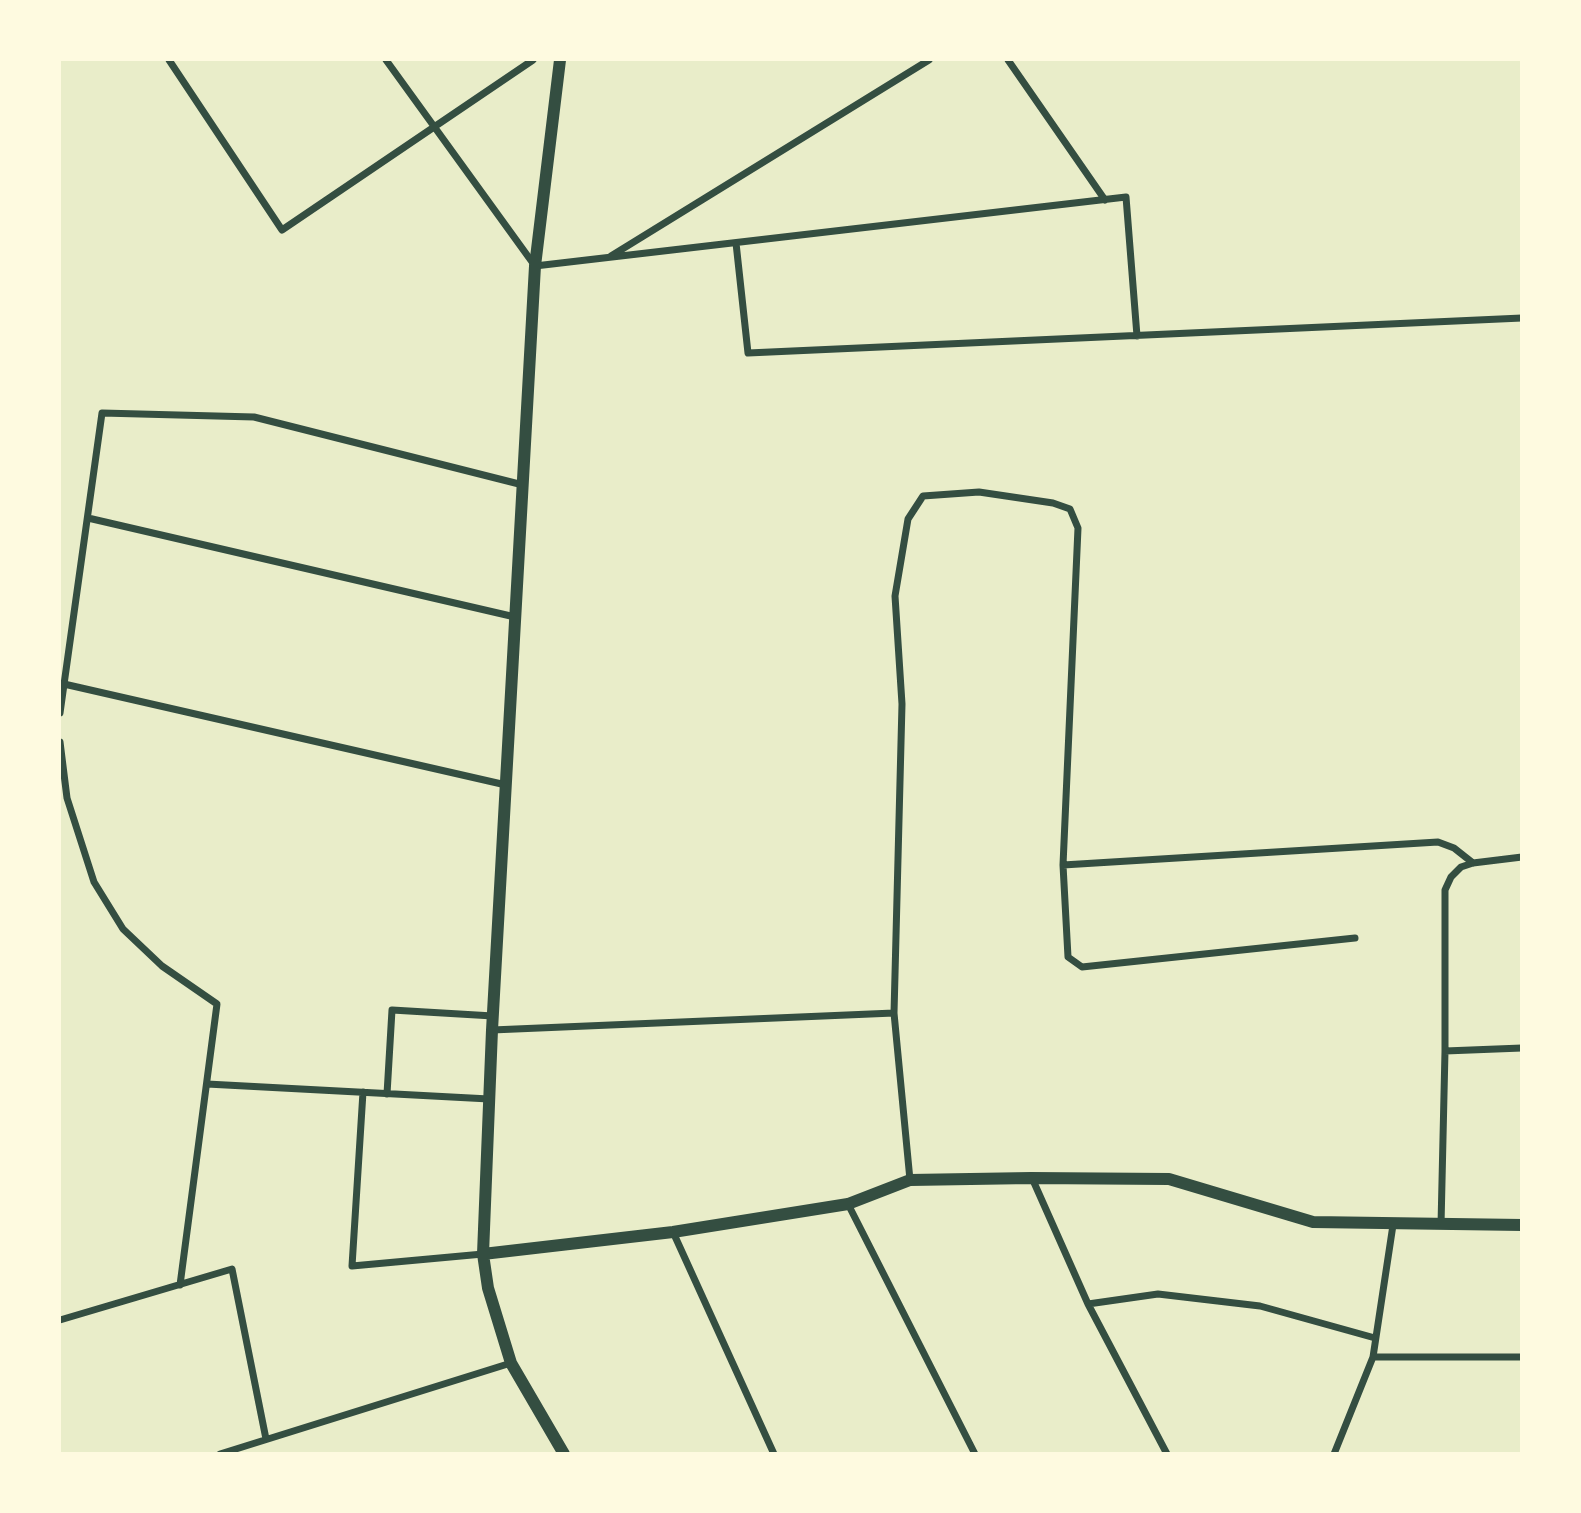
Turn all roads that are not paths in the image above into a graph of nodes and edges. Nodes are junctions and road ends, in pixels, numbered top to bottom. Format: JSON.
{"nodes":[{"id":1,"x":169,"y":60,"type":"edge"},
{"id":2,"x":387,"y":60,"type":"edge"},
{"id":3,"x":533,"y":60,"type":"edge"},
{"id":4,"x":560,"y":60,"type":"edge"},
{"id":5,"x":929,"y":60,"type":"edge"},
{"id":6,"x":1008,"y":60,"type":"edge"},
{"id":7,"x":434,"y":126,"type":"junction"},
{"id":8,"x":1105,"y":200,"type":"junction"},
{"id":9,"x":736,"y":243,"type":"junction"},
{"id":10,"x":609,"y":257,"type":"junction"},
{"id":11,"x":535,"y":266,"type":"junction"},
{"id":12,"x":1521,"y":318,"type":"edge"},
{"id":13,"x":1137,"y":336,"type":"junction"},
{"id":14,"x":523,"y":485,"type":"junction"},
{"id":15,"x":88,"y":518,"type":"junction"},
{"id":16,"x":515,"y":617,"type":"junction"},
{"id":17,"x":64,"y":684,"type":"junction"},
{"id":18,"x":60,"y":713,"type":"edge"},
{"id":19,"x":60,"y":742,"type":"edge"},
{"id":20,"x":506,"y":785,"type":"junction"},
{"id":21,"x":1521,"y":857,"type":"edge"},
{"id":22,"x":1473,"y":863,"type":"junction"},
{"id":23,"x":1063,"y":865,"type":"junction"},
{"id":24,"x":1355,"y":938,"type":"dead end"},
{"id":25,"x":894,"y":1013,"type":"junction"},
{"id":26,"x":493,"y":1016,"type":"junction"},
{"id":27,"x":492,"y":1030,"type":"junction"},
{"id":28,"x":1521,"y":1048,"type":"edge"},
{"id":29,"x":1445,"y":1051,"type":"junction"},
{"id":30,"x":207,"y":1084,"type":"junction"},
{"id":31,"x":363,"y":1092,"type":"junction"},
{"id":32,"x":387,"y":1094,"type":"junction"},
{"id":33,"x":489,"y":1099,"type":"junction"},
{"id":34,"x":1031,"y":1178,"type":"junction"},
{"id":35,"x":910,"y":1180,"type":"junction"},
{"id":36,"x":848,"y":1204,"type":"junction"},
{"id":37,"x":1393,"y":1225,"type":"junction"},
{"id":38,"x":1441,"y":1225,"type":"junction"},
{"id":39,"x":1521,"y":1225,"type":"edge"},
{"id":40,"x":673,"y":1232,"type":"junction"},
{"id":41,"x":483,"y":1254,"type":"junction"},
{"id":42,"x":180,"y":1285,"type":"junction"},
{"id":43,"x":1088,"y":1304,"type":"junction"},
{"id":44,"x":60,"y":1320,"type":"edge"},
{"id":45,"x":1376,"y":1338,"type":"junction"},
{"id":46,"x":1373,"y":1357,"type":"junction"},
{"id":47,"x":1521,"y":1357,"type":"edge"},
{"id":48,"x":511,"y":1363,"type":"junction"},
{"id":49,"x":266,"y":1439,"type":"junction"},
{"id":50,"x":220,"y":1454,"type":"edge"},
{"id":51,"x":564,"y":1454,"type":"edge"},
{"id":52,"x":774,"y":1454,"type":"edge"},
{"id":53,"x":975,"y":1454,"type":"edge"},
{"id":54,"x":1167,"y":1454,"type":"edge"},
{"id":55,"x":1334,"y":1454,"type":"edge"}],
"edges":[{"from":1,"to":7,"type":"street"},
{"from":2,"to":7,"type":"street"},
{"from":3,"to":7,"type":"street"},
{"from":4,"to":11,"type":"street"},
{"from":5,"to":10,"type":"street"},
{"from":6,"to":8,"type":"street"},
{"from":7,"to":11,"type":"street"},
{"from":8,"to":9,"type":"street"},
{"from":8,"to":13,"type":"street"},
{"from":9,"to":10,"type":"street"},
{"from":9,"to":13,"type":"street"},
{"from":10,"to":11,"type":"street"},
{"from":11,"to":14,"type":"street"},
{"from":12,"to":13,"type":"street"},
{"from":14,"to":15,"type":"street"},
{"from":14,"to":16,"type":"street"},
{"from":15,"to":16,"type":"street"},
{"from":15,"to":17,"type":"street"},
{"from":16,"to":20,"type":"street"},
{"from":17,"to":18,"type":"street"},
{"from":17,"to":20,"type":"street"},
{"from":19,"to":30,"type":"street"},
{"from":20,"to":26,"type":"street"},
{"from":21,"to":22,"type":"street"},
{"from":22,"to":23,"type":"street"},
{"from":22,"to":29,"type":"street"},
{"from":23,"to":24,"type":"street"},
{"from":23,"to":25,"type":"street"},
{"from":25,"to":27,"type":"street"},
{"from":25,"to":35,"type":"street"},
{"from":26,"to":27,"type":"street"},
{"from":26,"to":32,"type":"street"},
{"from":27,"to":33,"type":"street"},
{"from":28,"to":29,"type":"street"},
{"from":29,"to":38,"type":"street"},
{"from":30,"to":31,"type":"street"},
{"from":30,"to":42,"type":"street"},
{"from":31,"to":32,"type":"street"},
{"from":31,"to":41,"type":"street"},
{"from":32,"to":33,"type":"street"},
{"from":33,"to":41,"type":"street"},
{"from":34,"to":35,"type":"street"},
{"from":34,"to":37,"type":"street"},
{"from":34,"to":43,"type":"street"},
{"from":35,"to":36,"type":"street"},
{"from":36,"to":40,"type":"street"},
{"from":36,"to":53,"type":"street"},
{"from":37,"to":38,"type":"street"},
{"from":37,"to":45,"type":"street"},
{"from":38,"to":39,"type":"street"},
{"from":40,"to":41,"type":"street"},
{"from":40,"to":52,"type":"street"},
{"from":41,"to":48,"type":"street"},
{"from":42,"to":44,"type":"street"},
{"from":42,"to":49,"type":"street"},
{"from":43,"to":45,"type":"street"},
{"from":43,"to":54,"type":"street"},
{"from":45,"to":46,"type":"street"},
{"from":46,"to":47,"type":"street"},
{"from":46,"to":55,"type":"street"},
{"from":48,"to":49,"type":"street"},
{"from":48,"to":51,"type":"street"},
{"from":49,"to":50,"type":"street"}]}
